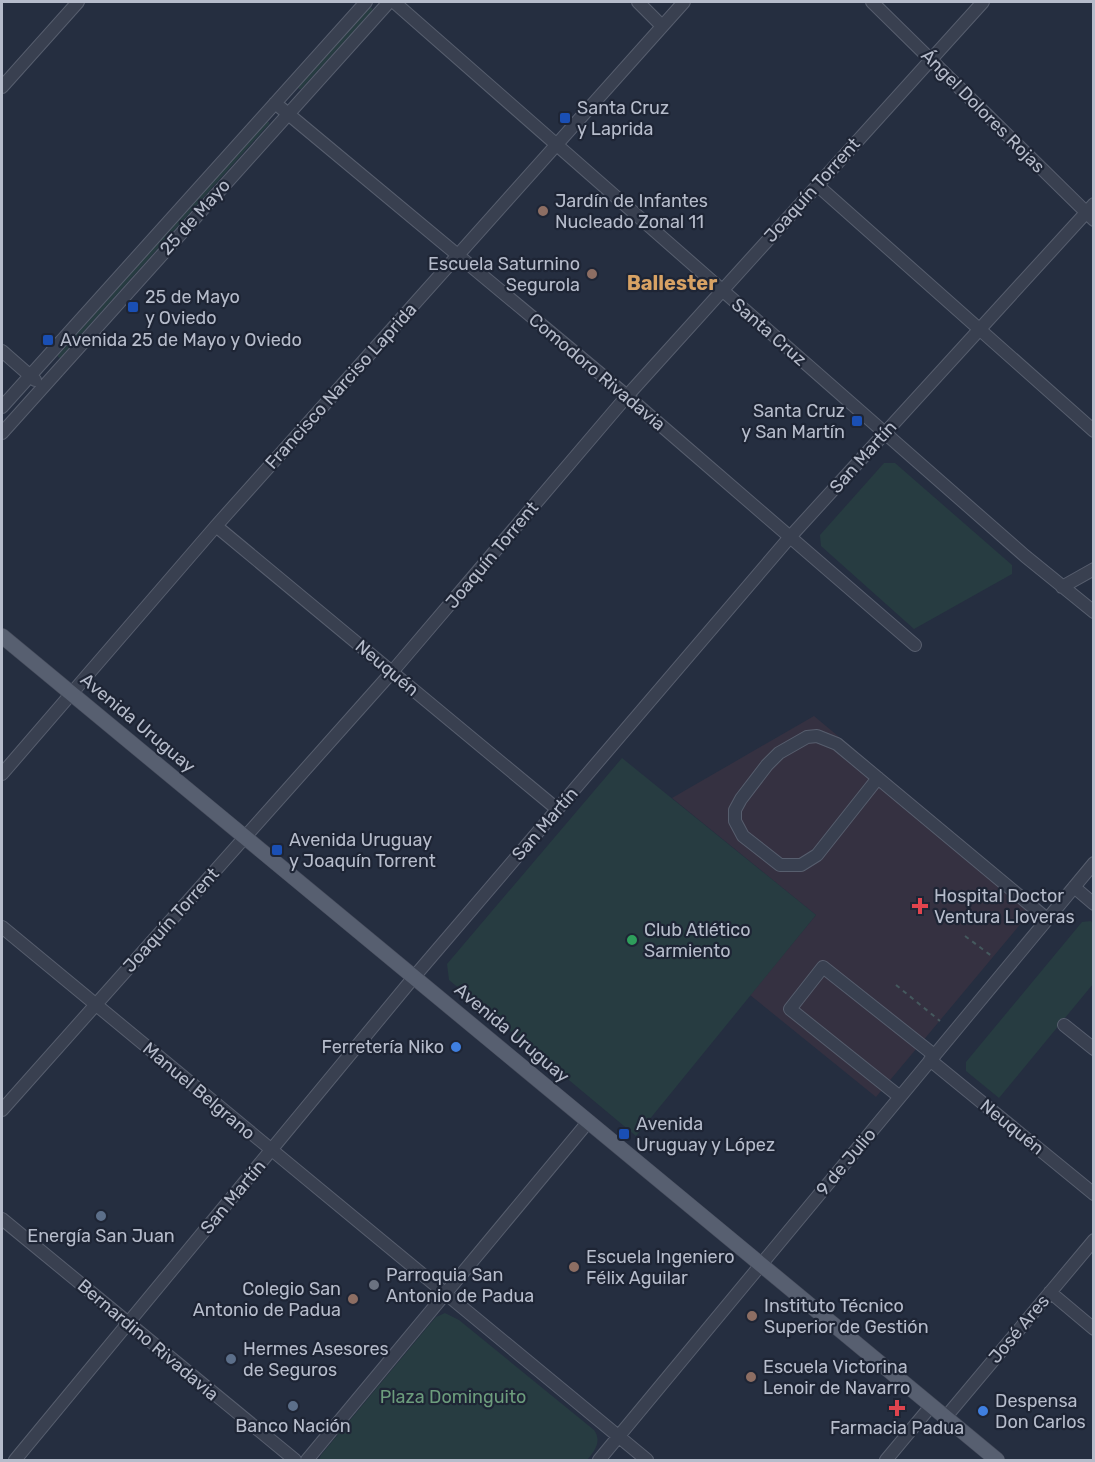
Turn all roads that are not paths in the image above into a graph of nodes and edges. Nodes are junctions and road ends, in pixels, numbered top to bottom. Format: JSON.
{"nodes":[{"id":1,"x":78,"y":2,"type":"edge"},
{"id":2,"x":366,"y":2,"type":"edge"},
{"id":3,"x":388,"y":2,"type":"edge"},
{"id":4,"x":393,"y":2,"type":"edge"},
{"id":5,"x":638,"y":2,"type":"edge"},
{"id":6,"x":684,"y":2,"type":"edge"},
{"id":7,"x":872,"y":2,"type":"edge"},
{"id":8,"x":983,"y":2,"type":"edge"},
{"id":9,"x":662,"y":26,"type":"junction"},
{"id":10,"x":931,"y":59,"type":"junction"},
{"id":11,"x":2,"y":87,"type":"edge"},
{"id":12,"x":275,"y":103,"type":"junction"},
{"id":13,"x":288,"y":113,"type":"junction"},
{"id":14,"x":556,"y":145,"type":"junction"},
{"id":15,"x":817,"y":185,"type":"junction"},
{"id":16,"x":1091,"y":212,"type":"edge"},
{"id":17,"x":458,"y":255,"type":"junction"},
{"id":18,"x":722,"y":290,"type":"junction"},
{"id":19,"x":979,"y":330,"type":"junction"},
{"id":20,"x":2,"y":351,"type":"edge"},
{"id":21,"x":30,"y":375,"type":"junction"},
{"id":22,"x":43,"y":386,"type":"junction"},
{"id":23,"x":627,"y":396,"type":"junction"},
{"id":24,"x":2,"y":407,"type":"edge"},
{"id":25,"x":1094,"y":431,"type":"edge"},
{"id":26,"x":2,"y":433,"type":"edge"},
{"id":27,"x":885,"y":433,"type":"junction"},
{"id":28,"x":216,"y":526,"type":"junction"},
{"id":29,"x":790,"y":537,"type":"junction"},
{"id":30,"x":1094,"y":569,"type":"edge"},
{"id":31,"x":1062,"y":587,"type":"junction"},
{"id":32,"x":1094,"y":612,"type":"edge"},
{"id":33,"x":2,"y":636,"type":"edge"},
{"id":34,"x":915,"y":645,"type":"dead end"},
{"id":35,"x":392,"y":672,"type":"junction"},
{"id":36,"x":72,"y":694,"type":"junction"},
{"id":37,"x":2,"y":774,"type":"edge"},
{"id":38,"x":878,"y":778,"type":"junction"},
{"id":39,"x":557,"y":809,"type":"junction"},
{"id":40,"x":245,"y":837,"type":"junction"},
{"id":41,"x":1094,"y":863,"type":"edge"},
{"id":42,"x":1074,"y":887,"type":"junction"},
{"id":43,"x":1094,"y":904,"type":"edge"},
{"id":44,"x":1047,"y":919,"type":"junction"},
{"id":45,"x":2,"y":927,"type":"edge"},
{"id":46,"x":414,"y":977,"type":"junction"},
{"id":47,"x":96,"y":1005,"type":"junction"},
{"id":48,"x":1064,"y":1025,"type":"dead end"},
{"id":49,"x":1094,"y":1050,"type":"edge"},
{"id":50,"x":932,"y":1058,"type":"junction"},
{"id":51,"x":900,"y":1097,"type":"junction"},
{"id":52,"x":2,"y":1110,"type":"edge"},
{"id":53,"x":588,"y":1122,"type":"junction"},
{"id":54,"x":271,"y":1150,"type":"junction"},
{"id":55,"x":1094,"y":1194,"type":"edge"},
{"id":56,"x":2,"y":1219,"type":"edge"},
{"id":57,"x":1094,"y":1240,"type":"edge"},
{"id":58,"x":761,"y":1265,"type":"junction"},
{"id":59,"x":1050,"y":1292,"type":"junction"},
{"id":60,"x":445,"y":1294,"type":"junction"},
{"id":61,"x":128,"y":1323,"type":"junction"},
{"id":62,"x":1094,"y":1329,"type":"edge"},
{"id":63,"x":931,"y":1406,"type":"junction"},
{"id":64,"x":945,"y":1418,"type":"junction"},
{"id":65,"x":618,"y":1437,"type":"junction"},
{"id":66,"x":15,"y":1461,"type":"edge"},
{"id":67,"x":295,"y":1461,"type":"edge"},
{"id":68,"x":307,"y":1461,"type":"edge"},
{"id":69,"x":599,"y":1461,"type":"edge"},
{"id":70,"x":646,"y":1461,"type":"edge"},
{"id":71,"x":886,"y":1461,"type":"edge"},
{"id":72,"x":997,"y":1461,"type":"edge"}],
"edges":[{"from":1,"to":11,"type":"street"},
{"from":2,"to":12,"type":"street","name":"25 de Mayo"},
{"from":3,"to":13,"type":"street","name":"25 de Mayo"},
{"from":4,"to":14,"type":"street","name":"Santa Cruz"},
{"from":5,"to":9,"type":"street"},
{"from":6,"to":9,"type":"street","name":"Francisco Narciso Laprida"},
{"from":7,"to":10,"type":"street","name":"Ángel Dolores Rojas"},
{"from":8,"to":10,"type":"street","name":"Joaquín Torrent"},
{"from":9,"to":14,"type":"street","name":"Francisco Narciso Laprida"},
{"from":10,"to":15,"type":"street","name":"Joaquín Torrent"},
{"from":10,"to":16,"type":"street","name":"Ángel Dolores Rojas"},
{"from":12,"to":13,"type":"street","name":"Comodoro Rivadavia"},
{"from":12,"to":21,"type":"street","name":"25 de Mayo"},
{"from":13,"to":17,"type":"street","name":"Comodoro Rivadavia"},
{"from":13,"to":22,"type":"street","name":"25 de Mayo"},
{"from":14,"to":17,"type":"street","name":"Francisco Narciso Laprida"},
{"from":14,"to":18,"type":"street","name":"Santa Cruz"},
{"from":15,"to":18,"type":"street","name":"Joaquín Torrent"},
{"from":15,"to":19,"type":"street"},
{"from":16,"to":19,"type":"street","name":"San Martín"},
{"from":17,"to":23,"type":"street","name":"Comodoro Rivadavia"},
{"from":17,"to":28,"type":"street","name":"Francisco Narciso Laprida"},
{"from":18,"to":23,"type":"street","name":"Joaquín Torrent"},
{"from":18,"to":27,"type":"street","name":"Santa Cruz"},
{"from":19,"to":25,"type":"street"},
{"from":19,"to":27,"type":"street","name":"San Martín"},
{"from":20,"to":21,"type":"street"},
{"from":21,"to":22,"type":"street"},
{"from":21,"to":24,"type":"street","name":"25 de Mayo"},
{"from":22,"to":26,"type":"street","name":"25 de Mayo"},
{"from":23,"to":29,"type":"street","name":"Comodoro Rivadavia"},
{"from":23,"to":35,"type":"street","name":"Joaquín Torrent"},
{"from":27,"to":29,"type":"street","name":"San Martín"},
{"from":27,"to":31,"type":"street","name":"Santa Cruz"},
{"from":28,"to":35,"type":"street","name":"Neuquén"},
{"from":28,"to":36,"type":"street","name":"Francisco Narciso Laprida"},
{"from":29,"to":34,"type":"street","name":"Comodoro Rivadavia"},
{"from":29,"to":39,"type":"street","name":"San Martín"},
{"from":30,"to":31,"type":"street"},
{"from":31,"to":32,"type":"street","name":"Santa Cruz"},
{"from":33,"to":36,"type":"main road","name":"Avenida Uruguay"},
{"from":35,"to":39,"type":"street","name":"Neuquén"},
{"from":35,"to":40,"type":"street","name":"Joaquín Torrent"},
{"from":36,"to":37,"type":"street","name":"Francisco Narciso Laprida"},
{"from":36,"to":40,"type":"main road","name":"Avenida Uruguay"},
{"from":38,"to":38,"type":"street"},
{"from":38,"to":44,"type":"street"},
{"from":39,"to":46,"type":"street","name":"San Martín"},
{"from":40,"to":46,"type":"main road","name":"Avenida Uruguay"},
{"from":40,"to":47,"type":"street","name":"Joaquín Torrent"},
{"from":41,"to":42,"type":"street","name":"9 de Julio"},
{"from":42,"to":43,"type":"street"},
{"from":42,"to":44,"type":"street","name":"9 de Julio"},
{"from":44,"to":50,"type":"street","name":"9 de Julio"},
{"from":45,"to":47,"type":"street","name":"Manuel Belgrano"},
{"from":46,"to":53,"type":"main road","name":"Avenida Uruguay"},
{"from":46,"to":54,"type":"street","name":"San Martín"},
{"from":47,"to":52,"type":"street","name":"Joaquín Torrent"},
{"from":47,"to":54,"type":"street","name":"Manuel Belgrano"},
{"from":48,"to":49,"type":"street"},
{"from":50,"to":51,"type":"street","name":"9 de Julio"},
{"from":50,"to":51,"type":"street","name":"Neuquén"},
{"from":50,"to":55,"type":"street","name":"Neuquén"},
{"from":51,"to":58,"type":"street","name":"9 de Julio"},
{"from":53,"to":58,"type":"main road","name":"Avenida Uruguay"},
{"from":53,"to":60,"type":"street"},
{"from":54,"to":60,"type":"street","name":"Manuel Belgrano"},
{"from":54,"to":61,"type":"street","name":"San Martín"},
{"from":56,"to":61,"type":"street","name":"Bernardino Rivadavia"},
{"from":57,"to":59,"type":"street","name":"José Ares"},
{"from":58,"to":63,"type":"main road","name":"Avenida Uruguay"},
{"from":58,"to":65,"type":"street","name":"9 de Julio"},
{"from":59,"to":62,"type":"street"},
{"from":59,"to":64,"type":"street","name":"José Ares"},
{"from":60,"to":65,"type":"street","name":"Manuel Belgrano"},
{"from":60,"to":68,"type":"street"},
{"from":61,"to":66,"type":"street","name":"San Martín"},
{"from":61,"to":67,"type":"street","name":"Bernardino Rivadavia"},
{"from":63,"to":64,"type":"main road","name":"Avenida Uruguay"},
{"from":63,"to":71,"type":"street"},
{"from":64,"to":72,"type":"main road","name":"Avenida Uruguay"},
{"from":65,"to":69,"type":"street","name":"9 de Julio"},
{"from":65,"to":70,"type":"street","name":"Manuel Belgrano"}]}
